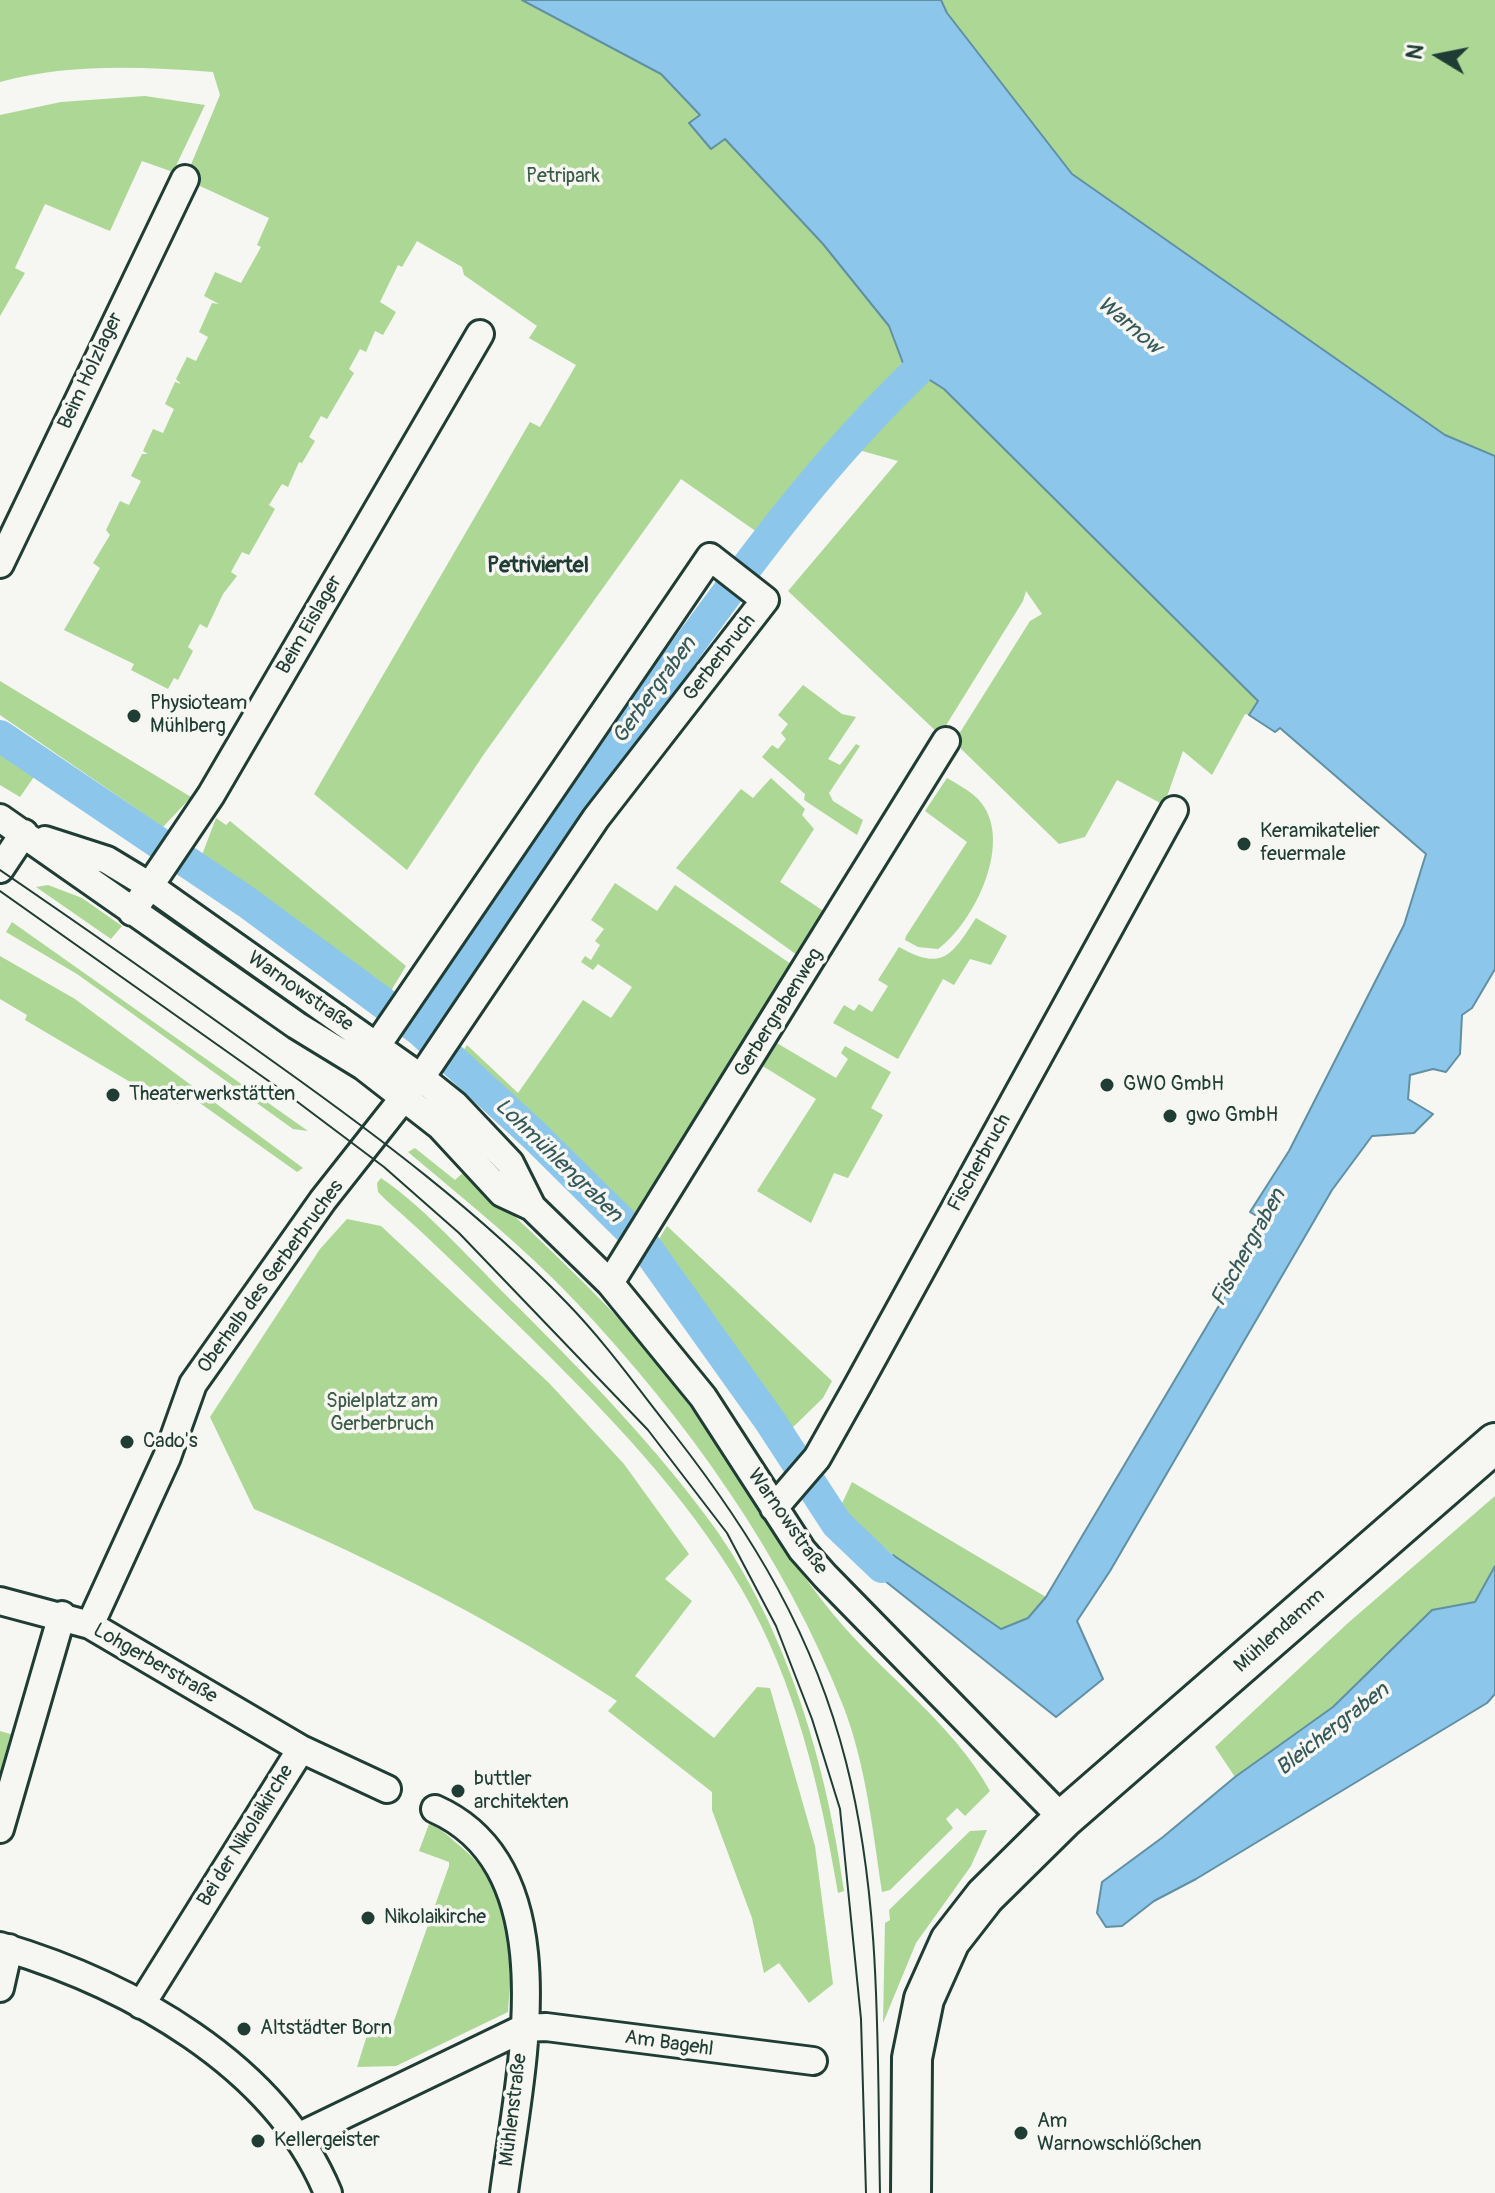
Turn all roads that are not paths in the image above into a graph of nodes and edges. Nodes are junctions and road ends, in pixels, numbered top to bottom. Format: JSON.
{"nodes":[{"id":1,"x":185,"y":179,"type":"dead end"},
{"id":2,"x":480,"y":334,"type":"dead end"},
{"id":3,"x":0,"y":564,"type":"edge"},
{"id":4,"x":946,"y":741,"type":"dead end"},
{"id":5,"x":1174,"y":810,"type":"dead end"},
{"id":6,"x":0,"y":818,"type":"edge"},
{"id":7,"x":24,"y":833,"type":"junction"},
{"id":8,"x":0,"y":869,"type":"edge"},
{"id":9,"x":156,"y":876,"type":"junction"},
{"id":10,"x":132,"y":912,"type":"junction"},
{"id":11,"x":370,"y":1056,"type":"junction"},
{"id":12,"x":428,"y":1066,"type":"junction"},
{"id":13,"x":404,"y":1099,"type":"junction"},
{"id":14,"x":532,"y":1207,"type":"junction"},
{"id":15,"x":610,"y":1283,"type":"junction"},
{"id":16,"x":1495,"y":1443,"type":"edge"},
{"id":17,"x":774,"y":1508,"type":"junction"},
{"id":18,"x":0,"y":1601,"type":"edge"},
{"id":19,"x":62,"y":1615,"type":"junction"},
{"id":20,"x":90,"y":1625,"type":"junction"},
{"id":21,"x":301,"y":1749,"type":"junction"},
{"id":22,"x":387,"y":1789,"type":"dead end"},
{"id":23,"x":435,"y":1809,"type":"dead end"},
{"id":24,"x":1063,"y":1819,"type":"junction"},
{"id":25,"x":0,"y":1829,"type":"edge"},
{"id":26,"x":4,"y":1947,"type":"edge"},
{"id":27,"x":0,"y":1988,"type":"edge"},
{"id":28,"x":141,"y":2005,"type":"junction"},
{"id":29,"x":524,"y":2028,"type":"junction"},
{"id":30,"x":813,"y":2061,"type":"dead end"},
{"id":31,"x":300,"y":2136,"type":"junction"},
{"id":32,"x":328,"y":2193,"type":"edge"},
{"id":33,"x":504,"y":2193,"type":"edge"},
{"id":34,"x":911,"y":2193,"type":"edge"}],
"edges":[{"from":1,"to":3,"type":"street","name":"Beim Holzlager"},
{"from":2,"to":9,"type":"street","name":"Beim Eislager"},
{"from":4,"to":15,"type":"street","name":"Gerbergrabenweg"},
{"from":5,"to":17,"type":"street","name":"Fischerbruch"},
{"from":6,"to":7,"type":"street","name":"Warnowstraße"},
{"from":7,"to":8,"type":"street"},
{"from":7,"to":9,"type":"street","name":"Warnowstraße"},
{"from":7,"to":10,"type":"street","name":"Warnowstraße"},
{"from":9,"to":10,"type":"street","name":"Beim Eislager"},
{"from":9,"to":11,"type":"street","name":"Warnowstraße"},
{"from":10,"to":11,"type":"street","name":"Warnowstraße"},
{"from":11,"to":12,"type":"street","name":"Warnowstraße"},
{"from":11,"to":12,"type":"street","name":"Gerberbruch"},
{"from":11,"to":13,"type":"street","name":"Warnowstraße"},
{"from":12,"to":13,"type":"street","name":"Oberhalb des Gerberbruches"},
{"from":12,"to":14,"type":"street","name":"Warnowstraße"},
{"from":13,"to":14,"type":"street","name":"Warnowstraße"},
{"from":13,"to":20,"type":"street","name":"Oberhalb des Gerberbruches"},
{"from":14,"to":15,"type":"street","name":"Warnowstraße"},
{"from":15,"to":17,"type":"street","name":"Warnowstraße"},
{"from":16,"to":24,"type":"main road","name":"Mühlendamm"},
{"from":17,"to":24,"type":"street","name":"Warnowstraße"},
{"from":18,"to":19,"type":"street","name":"Lohgerberstraße"},
{"from":19,"to":20,"type":"street","name":"Lohgerberstraße"},
{"from":19,"to":25,"type":"street"},
{"from":20,"to":21,"type":"street","name":"Lohgerberstraße"},
{"from":21,"to":22,"type":"street","name":"Bei der Nikolaikirche"},
{"from":21,"to":28,"type":"street","name":"Bei der Nikolaikirche"},
{"from":23,"to":29,"type":"street","name":"Mühlenstraße"},
{"from":24,"to":34,"type":"main road","name":"Mühlendamm"},
{"from":26,"to":27,"type":"street"},
{"from":26,"to":28,"type":"street"},
{"from":28,"to":31,"type":"street"},
{"from":29,"to":30,"type":"street","name":"Am Bagehl"},
{"from":29,"to":31,"type":"street"},
{"from":29,"to":33,"type":"street","name":"Mühlenstraße"},
{"from":31,"to":32,"type":"street"}]}
